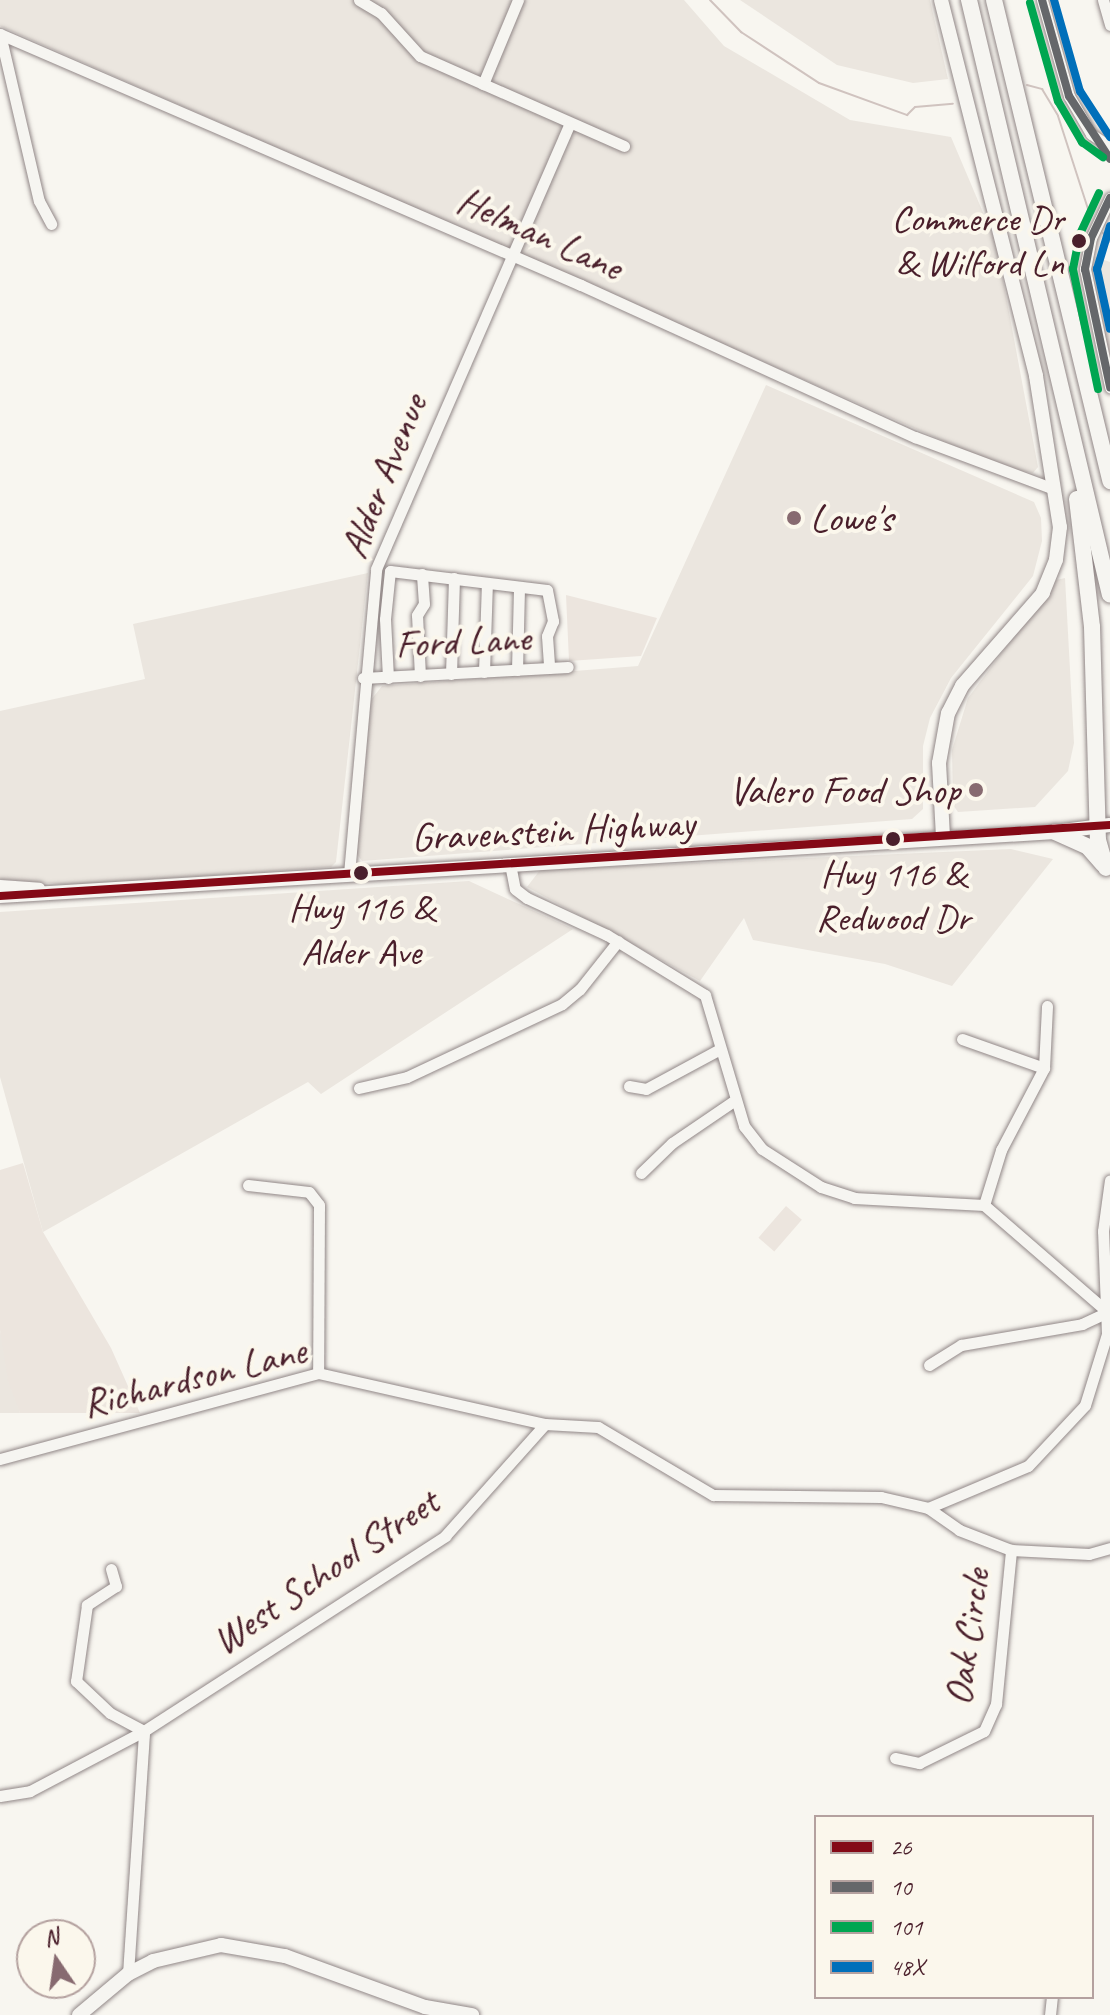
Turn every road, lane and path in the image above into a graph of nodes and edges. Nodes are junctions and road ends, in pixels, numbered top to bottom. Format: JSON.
{"nodes":[{"id":1,"x":359,"y":0,"type":"edge"},
{"id":2,"x":518,"y":0,"type":"edge"},
{"id":3,"x":941,"y":0,"type":"edge"},
{"id":4,"x":969,"y":0,"type":"edge"},
{"id":5,"x":994,"y":0,"type":"edge"},
{"id":6,"x":1042,"y":0,"type":"edge"},
{"id":7,"x":1103,"y":0,"type":"edge"},
{"id":8,"x":1110,"y":25,"type":"edge"},
{"id":9,"x":0,"y":34,"type":"edge"},
{"id":10,"x":483,"y":84,"type":"junction"},
{"id":11,"x":569,"y":125,"type":"junction"},
{"id":12,"x":1104,"y":139,"type":"edge"},
{"id":13,"x":624,"y":146,"type":"dead end"},
{"id":14,"x":1110,"y":147,"type":"edge"},
{"id":15,"x":1110,"y":159,"type":"edge"},
{"id":16,"x":1110,"y":198,"type":"edge"},
{"id":17,"x":1102,"y":217,"type":"edge"},
{"id":18,"x":51,"y":224,"type":"dead end"},
{"id":19,"x":513,"y":255,"type":"junction"},
{"id":20,"x":1110,"y":384,"type":"edge"},
{"id":21,"x":1062,"y":399,"type":"junction"},
{"id":22,"x":1091,"y":400,"type":"junction"},
{"id":23,"x":1110,"y":459,"type":"edge"},
{"id":24,"x":1110,"y":481,"type":"edge"},
{"id":25,"x":1054,"y":489,"type":"junction"},
{"id":26,"x":422,"y":574,"type":"junction"},
{"id":27,"x":454,"y":578,"type":"junction"},
{"id":28,"x":487,"y":583,"type":"junction"},
{"id":29,"x":519,"y":587,"type":"junction"},
{"id":30,"x":1110,"y":595,"type":"edge"},
{"id":31,"x":568,"y":667,"type":"dead end"},
{"id":32,"x":549,"y":668,"type":"junction"},
{"id":33,"x":517,"y":670,"type":"junction"},
{"id":34,"x":484,"y":672,"type":"junction"},
{"id":35,"x":451,"y":674,"type":"junction"},
{"id":36,"x":420,"y":676,"type":"junction"},
{"id":37,"x":363,"y":678,"type":"junction"},
{"id":38,"x":388,"y":678,"type":"junction"},
{"id":39,"x":1104,"y":826,"type":"edge"},
{"id":40,"x":1055,"y":832,"type":"junction"},
{"id":41,"x":943,"y":837,"type":"junction"},
{"id":42,"x":510,"y":864,"type":"junction"},
{"id":43,"x":1108,"y":872,"type":"edge"},
{"id":44,"x":349,"y":874,"type":"junction"},
{"id":45,"x":0,"y":885,"type":"edge"},
{"id":46,"x":87,"y":891,"type":"junction"},
{"id":47,"x":0,"y":896,"type":"edge"},
{"id":48,"x":618,"y":941,"type":"junction"},
{"id":49,"x":1047,"y":1006,"type":"dead end"},
{"id":50,"x":962,"y":1039,"type":"dead end"},
{"id":51,"x":720,"y":1049,"type":"junction"},
{"id":52,"x":1044,"y":1068,"type":"junction"},
{"id":53,"x":629,"y":1086,"type":"dead end"},
{"id":54,"x":359,"y":1088,"type":"dead end"},
{"id":55,"x":735,"y":1100,"type":"junction"},
{"id":56,"x":641,"y":1173,"type":"dead end"},
{"id":57,"x":1110,"y":1180,"type":"edge"},
{"id":58,"x":248,"y":1185,"type":"dead end"},
{"id":59,"x":984,"y":1205,"type":"junction"},
{"id":60,"x":1106,"y":1231,"type":"edge"},
{"id":61,"x":1108,"y":1314,"type":"edge"},
{"id":62,"x":929,"y":1365,"type":"dead end"},
{"id":63,"x":318,"y":1373,"type":"junction"},
{"id":64,"x":545,"y":1424,"type":"junction"},
{"id":65,"x":0,"y":1459,"type":"edge"},
{"id":66,"x":928,"y":1508,"type":"junction"},
{"id":67,"x":1110,"y":1548,"type":"edge"},
{"id":68,"x":1011,"y":1550,"type":"junction"},
{"id":69,"x":111,"y":1569,"type":"dead end"},
{"id":70,"x":144,"y":1731,"type":"junction"},
{"id":71,"x":895,"y":1758,"type":"dead end"},
{"id":72,"x":0,"y":1796,"type":"edge"},
{"id":73,"x":128,"y":1974,"type":"junction"},
{"id":74,"x":79,"y":2015,"type":"edge"},
{"id":75,"x":472,"y":2015,"type":"edge"}],
"edges":[{"from":1,"to":10,"type":"street"},
{"from":2,"to":10,"type":"street"},
{"from":3,"to":25,"type":"main road"},
{"from":4,"to":21,"type":"highway"},
{"from":5,"to":22,"type":"highway"},
{"from":6,"to":12,"type":"street"},
{"from":7,"to":8,"type":"street"},
{"from":9,"to":18,"type":"street"},
{"from":9,"to":19,"type":"street","name":"Helman Lane"},
{"from":10,"to":11,"type":"street"},
{"from":11,"to":13,"type":"street"},
{"from":11,"to":19,"type":"street","name":"Alder Avenue"},
{"from":12,"to":14,"type":"street"},
{"from":12,"to":15,"type":"street"},
{"from":16,"to":17,"type":"street"},
{"from":17,"to":20,"type":"street"},
{"from":19,"to":25,"type":"street","name":"Helman Lane"},
{"from":19,"to":37,"type":"street","name":"Alder Avenue"},
{"from":21,"to":30,"type":"highway"},
{"from":21,"to":39,"type":"highway"},
{"from":22,"to":23,"type":"highway"},
{"from":22,"to":24,"type":"highway"},
{"from":25,"to":41,"type":"main road"},
{"from":26,"to":27,"type":"street"},
{"from":26,"to":36,"type":"street"},
{"from":26,"to":38,"type":"street"},
{"from":27,"to":28,"type":"street"},
{"from":27,"to":35,"type":"street"},
{"from":28,"to":29,"type":"street"},
{"from":28,"to":34,"type":"street"},
{"from":29,"to":32,"type":"street"},
{"from":29,"to":33,"type":"street"},
{"from":31,"to":32,"type":"street","name":"Ford Lane"},
{"from":32,"to":33,"type":"street","name":"Ford Lane"},
{"from":33,"to":34,"type":"street","name":"Ford Lane"},
{"from":34,"to":35,"type":"street","name":"Ford Lane"},
{"from":35,"to":36,"type":"street","name":"Ford Lane"},
{"from":36,"to":38,"type":"street","name":"Ford Lane"},
{"from":37,"to":38,"type":"street","name":"Ford Lane"},
{"from":37,"to":44,"type":"street","name":"Alder Avenue"},
{"from":39,"to":40,"type":"main road","name":"Gravenstein Highway"},
{"from":39,"to":43,"type":"highway"},
{"from":40,"to":41,"type":"main road","name":"Gravenstein Highway"},
{"from":40,"to":43,"type":"highway"},
{"from":41,"to":42,"type":"main road","name":"Gravenstein Highway"},
{"from":42,"to":44,"type":"main road","name":"Gravenstein Highway"},
{"from":42,"to":48,"type":"street"},
{"from":44,"to":46,"type":"main road","name":"Gravenstein Highway"},
{"from":45,"to":46,"type":"street"},
{"from":46,"to":47,"type":"main road","name":"Gravenstein Highway"},
{"from":48,"to":51,"type":"street"},
{"from":48,"to":54,"type":"street"},
{"from":49,"to":52,"type":"street"},
{"from":50,"to":52,"type":"street"},
{"from":51,"to":53,"type":"street"},
{"from":51,"to":55,"type":"street"},
{"from":52,"to":59,"type":"street"},
{"from":55,"to":56,"type":"street"},
{"from":55,"to":59,"type":"street"},
{"from":57,"to":60,"type":"street"},
{"from":58,"to":63,"type":"street"},
{"from":59,"to":61,"type":"street"},
{"from":60,"to":61,"type":"street"},
{"from":61,"to":62,"type":"street"},
{"from":61,"to":66,"type":"street"},
{"from":63,"to":64,"type":"street","name":"Richardson Lane"},
{"from":63,"to":65,"type":"street","name":"Richardson Lane"},
{"from":64,"to":66,"type":"street"},
{"from":64,"to":70,"type":"street","name":"West School Street"},
{"from":66,"to":68,"type":"street"},
{"from":67,"to":68,"type":"street"},
{"from":68,"to":71,"type":"street","name":"Oak Circle"},
{"from":69,"to":70,"type":"street"},
{"from":70,"to":72,"type":"street","name":"West School Street"},
{"from":70,"to":73,"type":"street"},
{"from":73,"to":74,"type":"main road"},
{"from":73,"to":75,"type":"main road"}]}
